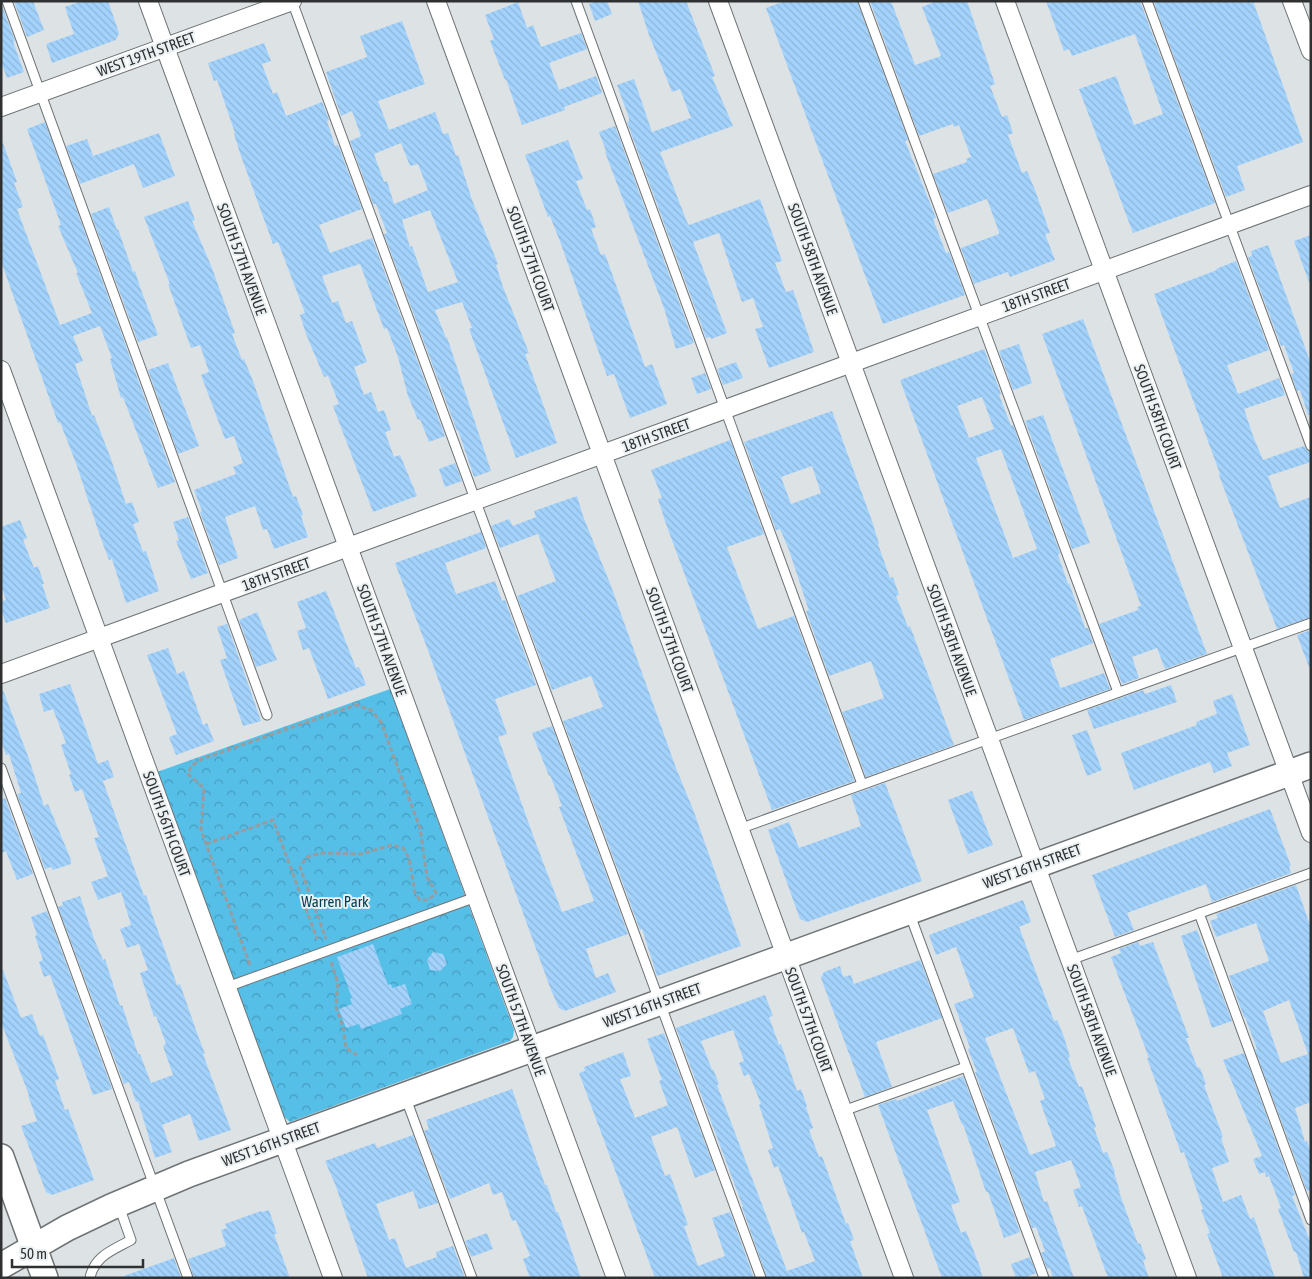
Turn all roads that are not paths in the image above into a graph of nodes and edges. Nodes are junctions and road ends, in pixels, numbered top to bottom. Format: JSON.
{"nodes":[{"id":1,"x":7,"y":1,"type":"edge"},
{"id":2,"x":148,"y":1,"type":"edge"},
{"id":3,"x":292,"y":1,"type":"edge"},
{"id":4,"x":436,"y":1,"type":"edge"},
{"id":5,"x":576,"y":1,"type":"edge"},
{"id":6,"x":718,"y":1,"type":"edge"},
{"id":7,"x":863,"y":1,"type":"edge"},
{"id":8,"x":1005,"y":1,"type":"edge"},
{"id":9,"x":1147,"y":1,"type":"edge"},
{"id":10,"x":1292,"y":1,"type":"edge"},
{"id":11,"x":165,"y":48,"type":"junction"},
{"id":12,"x":1311,"y":51,"type":"edge"},
{"id":13,"x":41,"y":93,"type":"junction"},
{"id":14,"x":1,"y":107,"type":"edge"},
{"id":15,"x":1311,"y":195,"type":"edge"},
{"id":16,"x":1229,"y":225,"type":"junction"},
{"id":17,"x":1104,"y":271,"type":"junction"},
{"id":18,"x":979,"y":316,"type":"junction"},
{"id":19,"x":851,"y":363,"type":"junction"},
{"id":20,"x":1,"y":370,"type":"edge"},
{"id":21,"x":725,"y":409,"type":"junction"},
{"id":22,"x":1311,"y":446,"type":"edge"},
{"id":23,"x":602,"y":454,"type":"junction"},
{"id":24,"x":476,"y":501,"type":"junction"},
{"id":25,"x":348,"y":548,"type":"junction"},
{"id":26,"x":223,"y":593,"type":"junction"},
{"id":27,"x":1311,"y":623,"type":"edge"},
{"id":28,"x":100,"y":639,"type":"junction"},
{"id":29,"x":1242,"y":648,"type":"junction"},
{"id":30,"x":1,"y":674,"type":"edge"},
{"id":31,"x":1118,"y":692,"type":"junction"},
{"id":32,"x":267,"y":715,"type":"dead end"},
{"id":33,"x":989,"y":739,"type":"junction"},
{"id":34,"x":1,"y":768,"type":"edge"},
{"id":35,"x":1300,"y":769,"type":"edge"},
{"id":36,"x":862,"y":784,"type":"junction"},
{"id":37,"x":740,"y":829,"type":"junction"},
{"id":38,"x":1311,"y":833,"type":"edge"},
{"id":39,"x":1035,"y":865,"type":"junction"},
{"id":40,"x":1311,"y":872,"type":"edge"},
{"id":41,"x":476,"y":897,"type":"junction"},
{"id":42,"x":909,"y":912,"type":"junction"},
{"id":43,"x":1198,"y":913,"type":"junction"},
{"id":44,"x":786,"y":956,"type":"junction"},
{"id":45,"x":1070,"y":960,"type":"junction"},
{"id":46,"x":227,"y":987,"type":"junction"},
{"id":47,"x":660,"y":1002,"type":"junction"},
{"id":48,"x":532,"y":1049,"type":"junction"},
{"id":49,"x":966,"y":1067,"type":"junction"},
{"id":50,"x":405,"y":1096,"type":"junction"},
{"id":51,"x":843,"y":1111,"type":"junction"},
{"id":52,"x":283,"y":1140,"type":"junction"},
{"id":53,"x":1,"y":1158,"type":"edge"},
{"id":54,"x":155,"y":1188,"type":"junction"},
{"id":55,"x":118,"y":1204,"type":"junction"},
{"id":56,"x":1311,"y":1220,"type":"edge"},
{"id":57,"x":34,"y":1246,"type":"junction"},
{"id":58,"x":1,"y":1266,"type":"edge"},
{"id":59,"x":45,"y":1278,"type":"edge"},
{"id":60,"x":90,"y":1278,"type":"edge"},
{"id":61,"x":188,"y":1278,"type":"edge"},
{"id":62,"x":333,"y":1278,"type":"edge"},
{"id":63,"x":472,"y":1278,"type":"edge"},
{"id":64,"x":616,"y":1278,"type":"edge"},
{"id":65,"x":761,"y":1278,"type":"edge"},
{"id":66,"x":904,"y":1278,"type":"edge"},
{"id":67,"x":1044,"y":1278,"type":"edge"},
{"id":68,"x":1186,"y":1278,"type":"edge"}],
"edges":[{"from":1,"to":13,"type":"lane"},
{"from":2,"to":11,"type":"street","name":"SOUTH 57TH AVENUE"},
{"from":3,"to":11,"type":"street","name":"WEST 19TH STREET"},
{"from":3,"to":24,"type":"lane"},
{"from":4,"to":23,"type":"street","name":"SOUTH 57TH COURT"},
{"from":5,"to":21,"type":"lane"},
{"from":6,"to":19,"type":"street","name":"SOUTH 58TH AVENUE"},
{"from":7,"to":18,"type":"lane"},
{"from":8,"to":17,"type":"street","name":"SOUTH 58TH COURT"},
{"from":9,"to":16,"type":"lane"},
{"from":10,"to":12,"type":"street"},
{"from":11,"to":13,"type":"street","name":"WEST 19TH STREET"},
{"from":11,"to":25,"type":"street","name":"SOUTH 57TH AVENUE"},
{"from":13,"to":14,"type":"street","name":"WEST 19TH STREET"},
{"from":13,"to":26,"type":"lane"},
{"from":15,"to":16,"type":"street","name":"18TH STREET"},
{"from":16,"to":17,"type":"street","name":"18TH STREET"},
{"from":16,"to":22,"type":"lane"},
{"from":17,"to":18,"type":"street","name":"18TH STREET"},
{"from":17,"to":29,"type":"street","name":"SOUTH 58TH COURT"},
{"from":18,"to":19,"type":"street","name":"18TH STREET"},
{"from":18,"to":31,"type":"lane"},
{"from":19,"to":21,"type":"street","name":"18TH STREET"},
{"from":19,"to":33,"type":"street","name":"SOUTH 58TH AVENUE"},
{"from":20,"to":28,"type":"street","name":"SOUTH 56TH COURT"},
{"from":21,"to":23,"type":"street","name":"18TH STREET"},
{"from":21,"to":36,"type":"lane"},
{"from":23,"to":24,"type":"street","name":"18TH STREET"},
{"from":23,"to":37,"type":"street","name":"SOUTH 57TH COURT"},
{"from":24,"to":25,"type":"street","name":"18TH STREET"},
{"from":24,"to":47,"type":"lane"},
{"from":25,"to":26,"type":"street","name":"18TH STREET"},
{"from":25,"to":41,"type":"street","name":"SOUTH 57TH AVENUE"},
{"from":26,"to":28,"type":"street","name":"18TH STREET"},
{"from":26,"to":32,"type":"lane"},
{"from":27,"to":29,"type":"lane"},
{"from":28,"to":30,"type":"street","name":"18TH STREET"},
{"from":28,"to":46,"type":"street","name":"SOUTH 56TH COURT"},
{"from":29,"to":31,"type":"lane"},
{"from":29,"to":35,"type":"street","name":"SOUTH 58TH COURT"},
{"from":31,"to":33,"type":"lane"},
{"from":33,"to":36,"type":"lane"},
{"from":33,"to":39,"type":"street","name":"SOUTH 58TH AVENUE"},
{"from":34,"to":54,"type":"lane"},
{"from":35,"to":38,"type":"street","name":"SOUTH 58TH COURT"},
{"from":35,"to":39,"type":"street","name":"WEST 16TH STREET"},
{"from":36,"to":37,"type":"lane"},
{"from":37,"to":44,"type":"street","name":"SOUTH 57TH COURT"},
{"from":39,"to":42,"type":"street","name":"WEST 16TH STREET"},
{"from":39,"to":45,"type":"street","name":"SOUTH 58TH AVENUE"},
{"from":40,"to":43,"type":"lane"},
{"from":41,"to":46,"type":"lane"},
{"from":41,"to":48,"type":"street","name":"SOUTH 57TH AVENUE"},
{"from":42,"to":44,"type":"street","name":"WEST 16TH STREET"},
{"from":42,"to":49,"type":"lane"},
{"from":43,"to":45,"type":"lane"},
{"from":43,"to":56,"type":"lane"},
{"from":44,"to":47,"type":"street","name":"WEST 16TH STREET"},
{"from":44,"to":51,"type":"street","name":"SOUTH 57TH COURT"},
{"from":45,"to":68,"type":"street","name":"SOUTH 58TH AVENUE"},
{"from":46,"to":52,"type":"street","name":"SOUTH 56TH COURT"},
{"from":47,"to":48,"type":"street","name":"WEST 16TH STREET"},
{"from":47,"to":65,"type":"lane"},
{"from":48,"to":50,"type":"street","name":"WEST 16TH STREET"},
{"from":48,"to":64,"type":"street","name":"SOUTH 57TH AVENUE"},
{"from":49,"to":51,"type":"lane"},
{"from":49,"to":67,"type":"lane"},
{"from":50,"to":52,"type":"street","name":"WEST 16TH STREET"},
{"from":50,"to":63,"type":"lane"},
{"from":51,"to":66,"type":"street","name":"SOUTH 57TH COURT"},
{"from":52,"to":54,"type":"street","name":"WEST 16TH STREET"},
{"from":52,"to":62,"type":"street","name":"SOUTH 56TH COURT"},
{"from":53,"to":57,"type":"street"},
{"from":54,"to":55,"type":"street","name":"WEST 16TH STREET"},
{"from":54,"to":61,"type":"lane"},
{"from":55,"to":57,"type":"street","name":"WEST 16TH STREET"},
{"from":55,"to":60,"type":"lane"},
{"from":57,"to":58,"type":"street","name":"WEST 16TH STREET"},
{"from":57,"to":59,"type":"street"}]}
